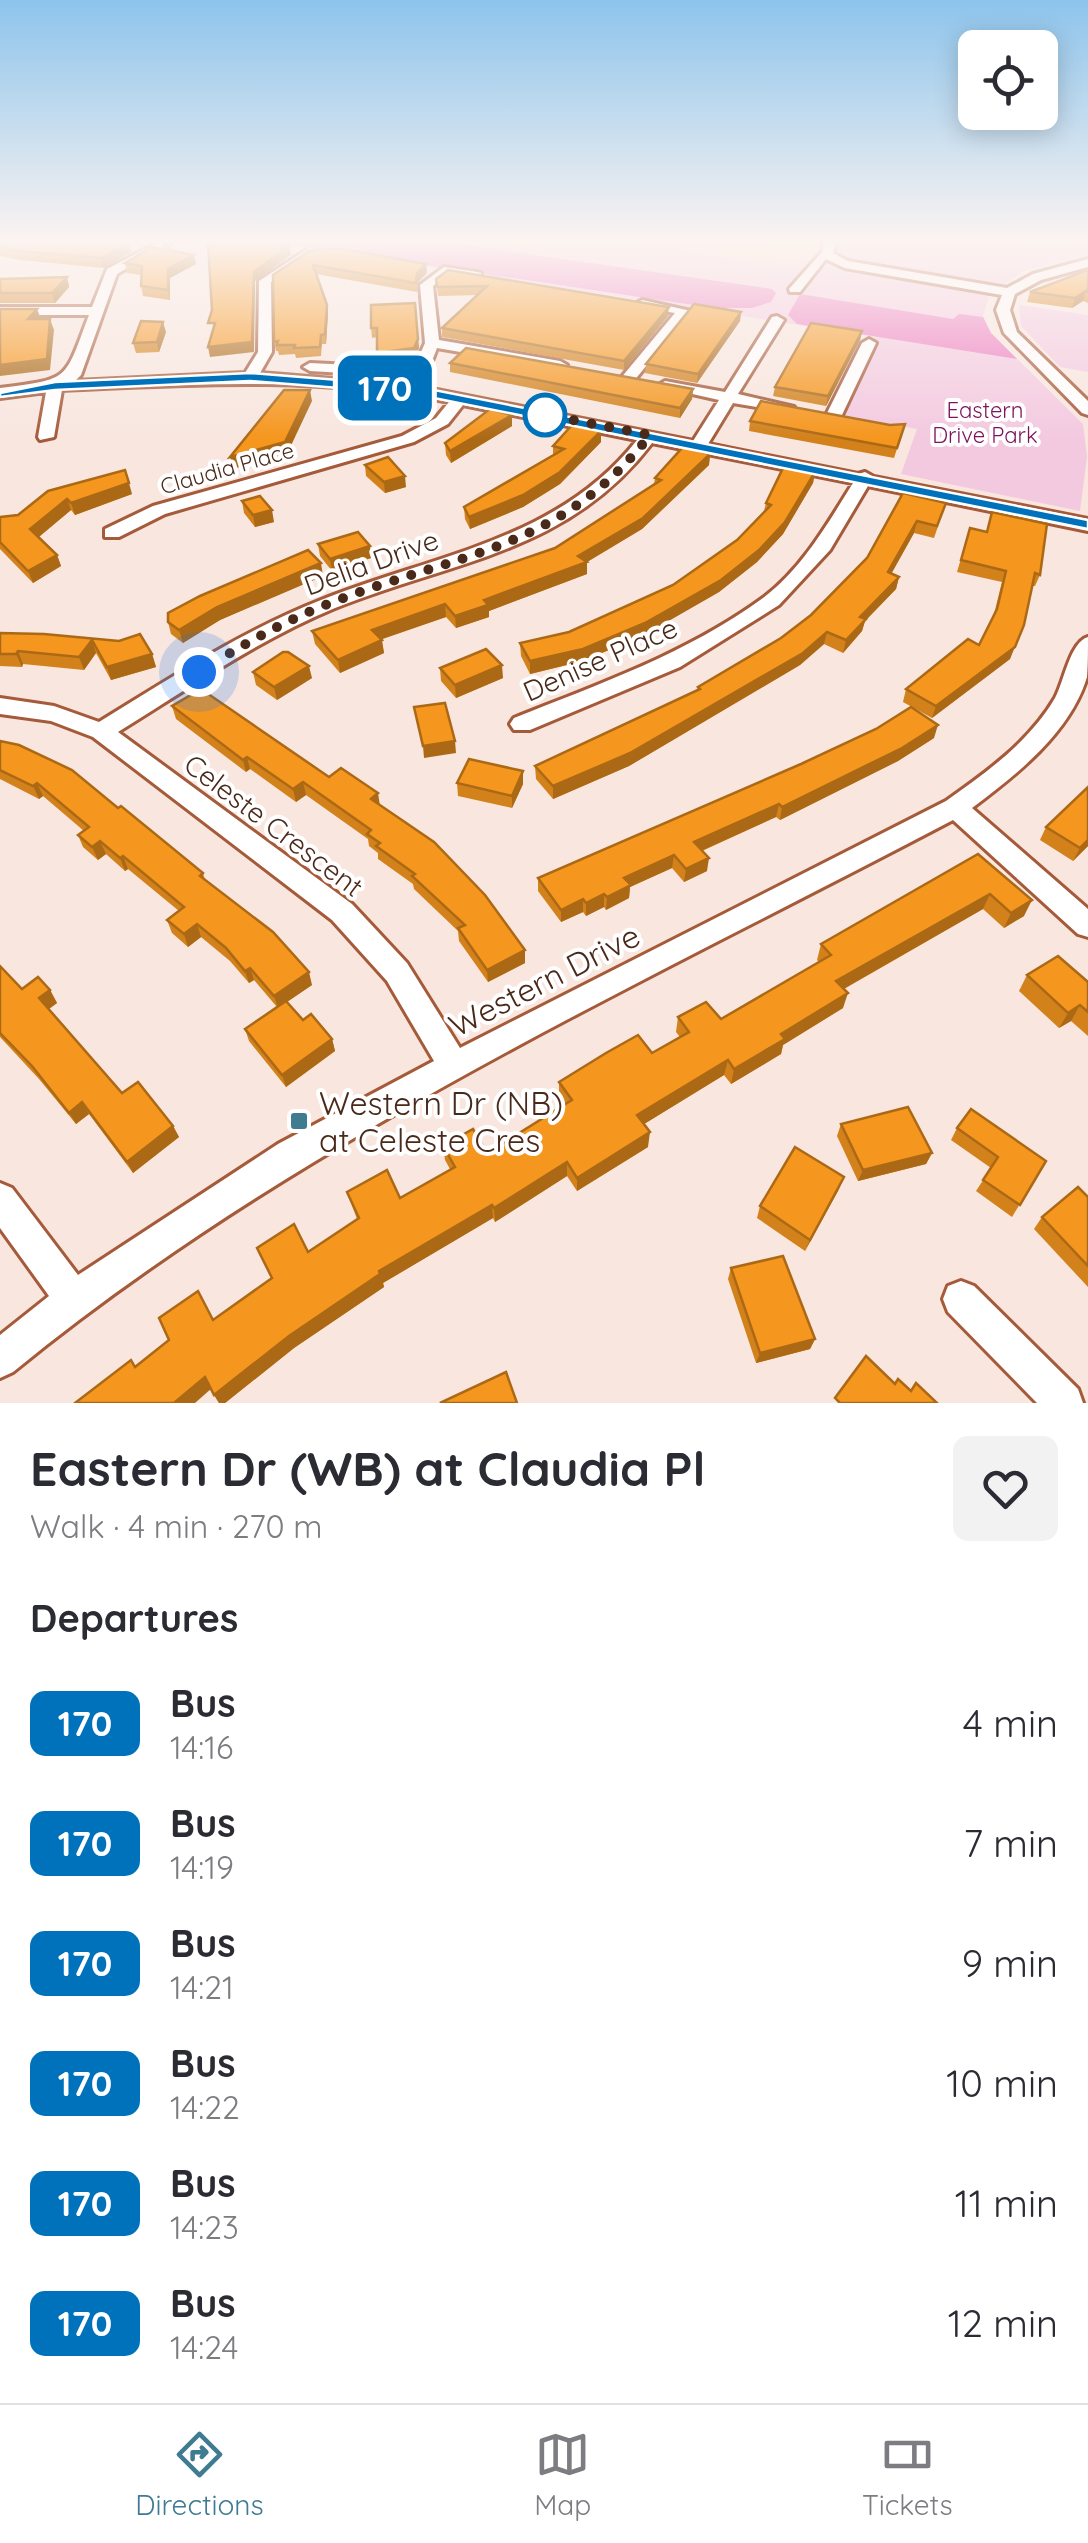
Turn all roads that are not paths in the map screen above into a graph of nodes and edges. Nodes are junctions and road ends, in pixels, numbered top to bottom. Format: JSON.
{"nodes":[{"id":1,"x":265,"y":308,"type":"edge"},
{"id":2,"x":428,"y":308,"type":"edge"},
{"id":3,"x":668,"y":308,"type":"edge"},
{"id":4,"x":1004,"y":308,"type":"edge"},
{"id":5,"x":0,"y":311,"type":"edge"},
{"id":6,"x":98,"y":311,"type":"joint"},
{"id":7,"x":777,"y":320,"type":"dead end"},
{"id":8,"x":869,"y":342,"type":"dead end"},
{"id":9,"x":432,"y":343,"type":"junction"},
{"id":10,"x":576,"y":368,"type":"edge"},
{"id":11,"x":76,"y":370,"type":"junction"},
{"id":12,"x":254,"y":370,"type":"junction"},
{"id":13,"x":422,"y":373,"type":"junction"},
{"id":14,"x":610,"y":375,"type":"edge"},
{"id":15,"x":628,"y":379,"type":"junction"},
{"id":16,"x":55,"y":386,"type":"junction"},
{"id":17,"x":414,"y":390,"type":"junction"},
{"id":18,"x":0,"y":393,"type":"edge"},
{"id":19,"x":460,"y":398,"type":"junction"},
{"id":20,"x":731,"y":398,"type":"junction"},
{"id":21,"x":1088,"y":410,"type":"edge"},
{"id":22,"x":816,"y":412,"type":"junction"},
{"id":23,"x":855,"y":420,"type":"edge"},
{"id":24,"x":650,"y":435,"type":"junction"},
{"id":25,"x":46,"y":437,"type":"dead end"},
{"id":26,"x":699,"y":445,"type":"junction"},
{"id":27,"x":865,"y":478,"type":"junction"},
{"id":28,"x":1088,"y":524,"type":"edge"},
{"id":29,"x":112,"y":533,"type":"dead end"},
{"id":30,"x":1088,"y":644,"type":"edge"},
{"id":31,"x":0,"y":706,"type":"edge"},
{"id":32,"x":522,"y":724,"type":"dead end"},
{"id":33,"x":101,"y":731,"type":"junction"},
{"id":34,"x":955,"y":808,"type":"junction"},
{"id":35,"x":1088,"y":926,"type":"edge"},
{"id":36,"x":454,"y":1066,"type":"junction"},
{"id":37,"x":0,"y":1200,"type":"edge"},
{"id":38,"x":74,"y":1299,"type":"junction"},
{"id":39,"x":961,"y":1299,"type":"dead end"},
{"id":40,"x":0,"y":1359,"type":"edge"},
{"id":41,"x":1064,"y":1403,"type":"edge"}],
"edges":[{"from":1,"to":12,"type":"street"},
{"from":2,"to":9,"type":"street"},
{"from":3,"to":15,"type":"street"},
{"from":4,"to":21,"type":"street"},
{"from":5,"to":6,"type":"street"},
{"from":6,"to":11,"type":"street"},
{"from":7,"to":20,"type":"street"},
{"from":8,"to":22,"type":"street"},
{"from":9,"to":10,"type":"street"},
{"from":9,"to":13,"type":"street"},
{"from":11,"to":12,"type":"street"},
{"from":11,"to":16,"type":"street"},
{"from":12,"to":13,"type":"street"},
{"from":12,"to":16,"type":"street"},
{"from":12,"to":17,"type":"street"},
{"from":13,"to":17,"type":"street"},
{"from":14,"to":15,"type":"street"},
{"from":15,"to":20,"type":"street"},
{"from":16,"to":18,"type":"street"},
{"from":16,"to":25,"type":"street"},
{"from":17,"to":19,"type":"street"},
{"from":19,"to":24,"type":"street"},
{"from":19,"to":29,"type":"street","name":"Claudia Place"},
{"from":20,"to":22,"type":"street"},
{"from":20,"to":26,"type":"street"},
{"from":22,"to":23,"type":"street"},
{"from":24,"to":26,"type":"street"},
{"from":24,"to":33,"type":"street","name":"Delia Drive"},
{"from":26,"to":27,"type":"street"},
{"from":27,"to":28,"type":"street"},
{"from":27,"to":32,"type":"street","name":"Denise Place"},
{"from":30,"to":34,"type":"street","name":"Western Drive"},
{"from":31,"to":33,"type":"street","name":"Celeste Crescent"},
{"from":33,"to":36,"type":"street","name":"Celeste Crescent"},
{"from":34,"to":35,"type":"street"},
{"from":34,"to":36,"type":"street","name":"Western Drive"},
{"from":36,"to":38,"type":"street","name":"Western Drive"},
{"from":37,"to":38,"type":"street"},
{"from":38,"to":40,"type":"street","name":"Western Drive"},
{"from":39,"to":41,"type":"street"}]}
